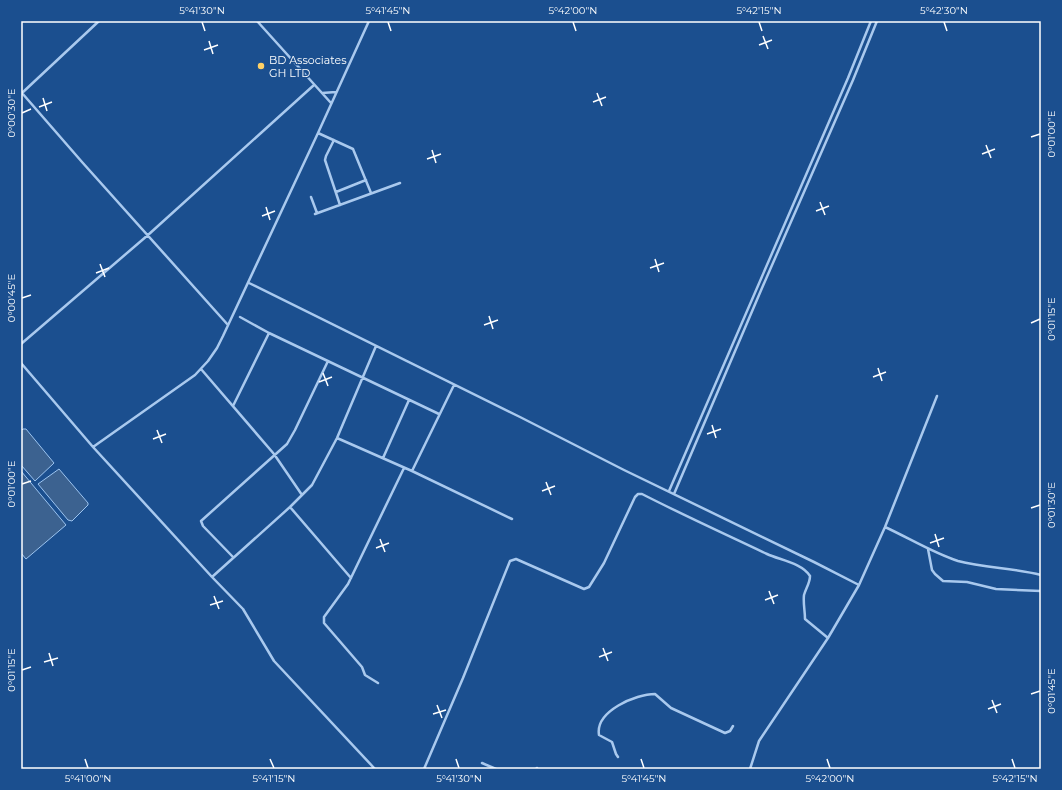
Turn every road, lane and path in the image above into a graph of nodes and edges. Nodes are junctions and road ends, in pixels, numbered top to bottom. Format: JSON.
{"nodes":[{"id":1,"x":99,"y":21,"type":"edge"},
{"id":2,"x":257,"y":21,"type":"edge"},
{"id":3,"x":369,"y":21,"type":"edge"},
{"id":4,"x":871,"y":21,"type":"edge"},
{"id":5,"x":877,"y":21,"type":"edge"},
{"id":6,"x":314,"y":85,"type":"junction"},
{"id":7,"x":336,"y":92,"type":"junction"},
{"id":8,"x":22,"y":93,"type":"edge"},
{"id":9,"x":322,"y":93,"type":"junction"},
{"id":10,"x":331,"y":103,"type":"junction"},
{"id":11,"x":318,"y":133,"type":"junction"},
{"id":12,"x":334,"y":140,"type":"junction"},
{"id":13,"x":366,"y":180,"type":"junction"},
{"id":14,"x":400,"y":183,"type":"dead end"},
{"id":15,"x":336,"y":192,"type":"junction"},
{"id":16,"x":371,"y":193,"type":"junction"},
{"id":17,"x":311,"y":197,"type":"dead end"},
{"id":18,"x":340,"y":205,"type":"junction"},
{"id":19,"x":148,"y":235,"type":"junction"},
{"id":20,"x":249,"y":283,"type":"junction"},
{"id":21,"x":240,"y":317,"type":"dead end"},
{"id":22,"x":228,"y":325,"type":"junction"},
{"id":23,"x":269,"y":333,"type":"junction"},
{"id":24,"x":21,"y":344,"type":"edge"},
{"id":25,"x":376,"y":346,"type":"junction"},
{"id":26,"x":328,"y":361,"type":"junction"},
{"id":27,"x":21,"y":363,"type":"edge"},
{"id":28,"x":201,"y":369,"type":"junction"},
{"id":29,"x":364,"y":378,"type":"junction"},
{"id":30,"x":454,"y":385,"type":"junction"},
{"id":31,"x":937,"y":396,"type":"dead end"},
{"id":32,"x":409,"y":400,"type":"junction"},
{"id":33,"x":233,"y":406,"type":"junction"},
{"id":34,"x":439,"y":414,"type":"junction"},
{"id":35,"x":337,"y":438,"type":"junction"},
{"id":36,"x":93,"y":447,"type":"junction"},
{"id":37,"x":274,"y":454,"type":"junction"},
{"id":38,"x":383,"y":458,"type":"junction"},
{"id":39,"x":404,"y":468,"type":"junction"},
{"id":40,"x":412,"y":471,"type":"junction"},
{"id":41,"x":670,"y":492,"type":"junction"},
{"id":42,"x":674,"y":494,"type":"junction"},
{"id":43,"x":302,"y":495,"type":"junction"},
{"id":44,"x":290,"y":507,"type":"junction"},
{"id":45,"x":512,"y":519,"type":"dead end"},
{"id":46,"x":885,"y":527,"type":"junction"},
{"id":47,"x":928,"y":548,"type":"junction"},
{"id":48,"x":233,"y":557,"type":"junction"},
{"id":49,"x":1041,"y":575,"type":"edge"},
{"id":50,"x":212,"y":577,"type":"junction"},
{"id":51,"x":351,"y":578,"type":"junction"},
{"id":52,"x":859,"y":585,"type":"junction"},
{"id":53,"x":1041,"y":591,"type":"edge"},
{"id":54,"x":828,"y":638,"type":"junction"},
{"id":55,"x":378,"y":683,"type":"dead end"},
{"id":56,"x":733,"y":726,"type":"dead end"},
{"id":57,"x":618,"y":757,"type":"dead end"},
{"id":58,"x":482,"y":762,"type":"dead end"},
{"id":59,"x":375,"y":769,"type":"edge"},
{"id":60,"x":424,"y":769,"type":"edge"},
{"id":61,"x":496,"y":769,"type":"edge"},
{"id":62,"x":750,"y":769,"type":"edge"}],
"edges":[{"from":1,"to":8,"type":"street"},
{"from":2,"to":6,"type":"street"},
{"from":3,"to":7,"type":"street"},
{"from":4,"to":41,"type":"street"},
{"from":5,"to":42,"type":"street"},
{"from":6,"to":9,"type":"street"},
{"from":6,"to":19,"type":"street"},
{"from":7,"to":9,"type":"street"},
{"from":7,"to":10,"type":"street"},
{"from":8,"to":19,"type":"street"},
{"from":9,"to":10,"type":"street"},
{"from":10,"to":11,"type":"street"},
{"from":11,"to":12,"type":"street"},
{"from":11,"to":20,"type":"street"},
{"from":12,"to":13,"type":"street"},
{"from":12,"to":15,"type":"street"},
{"from":13,"to":15,"type":"street"},
{"from":13,"to":16,"type":"street"},
{"from":14,"to":16,"type":"street"},
{"from":15,"to":18,"type":"street"},
{"from":16,"to":18,"type":"street"},
{"from":17,"to":18,"type":"street"},
{"from":19,"to":22,"type":"street"},
{"from":19,"to":24,"type":"street"},
{"from":20,"to":22,"type":"street"},
{"from":20,"to":25,"type":"street"},
{"from":21,"to":23,"type":"street"},
{"from":22,"to":28,"type":"street"},
{"from":23,"to":26,"type":"street"},
{"from":23,"to":33,"type":"street"},
{"from":25,"to":29,"type":"street"},
{"from":25,"to":30,"type":"street"},
{"from":26,"to":29,"type":"street"},
{"from":26,"to":37,"type":"street"},
{"from":27,"to":36,"type":"street"},
{"from":28,"to":33,"type":"street"},
{"from":28,"to":36,"type":"street"},
{"from":29,"to":32,"type":"street"},
{"from":29,"to":35,"type":"street"},
{"from":30,"to":34,"type":"street"},
{"from":30,"to":41,"type":"street"},
{"from":31,"to":46,"type":"street"},
{"from":32,"to":34,"type":"street"},
{"from":32,"to":38,"type":"street"},
{"from":33,"to":37,"type":"street"},
{"from":34,"to":40,"type":"street"},
{"from":35,"to":38,"type":"street"},
{"from":35,"to":43,"type":"street"},
{"from":36,"to":50,"type":"street"},
{"from":37,"to":43,"type":"street"},
{"from":37,"to":48,"type":"street"},
{"from":38,"to":39,"type":"street"},
{"from":39,"to":40,"type":"street"},
{"from":39,"to":51,"type":"street"},
{"from":40,"to":45,"type":"street"},
{"from":41,"to":42,"type":"street"},
{"from":42,"to":52,"type":"street"},
{"from":43,"to":44,"type":"street"},
{"from":44,"to":48,"type":"street"},
{"from":44,"to":51,"type":"street"},
{"from":46,"to":47,"type":"street"},
{"from":46,"to":52,"type":"street"},
{"from":47,"to":49,"type":"street"},
{"from":47,"to":53,"type":"street"},
{"from":48,"to":50,"type":"street"},
{"from":50,"to":59,"type":"street"},
{"from":51,"to":55,"type":"street"},
{"from":52,"to":54,"type":"street"},
{"from":54,"to":60,"type":"street"},
{"from":54,"to":62,"type":"street"},
{"from":56,"to":57,"type":"street"},
{"from":58,"to":61,"type":"street"}]}
